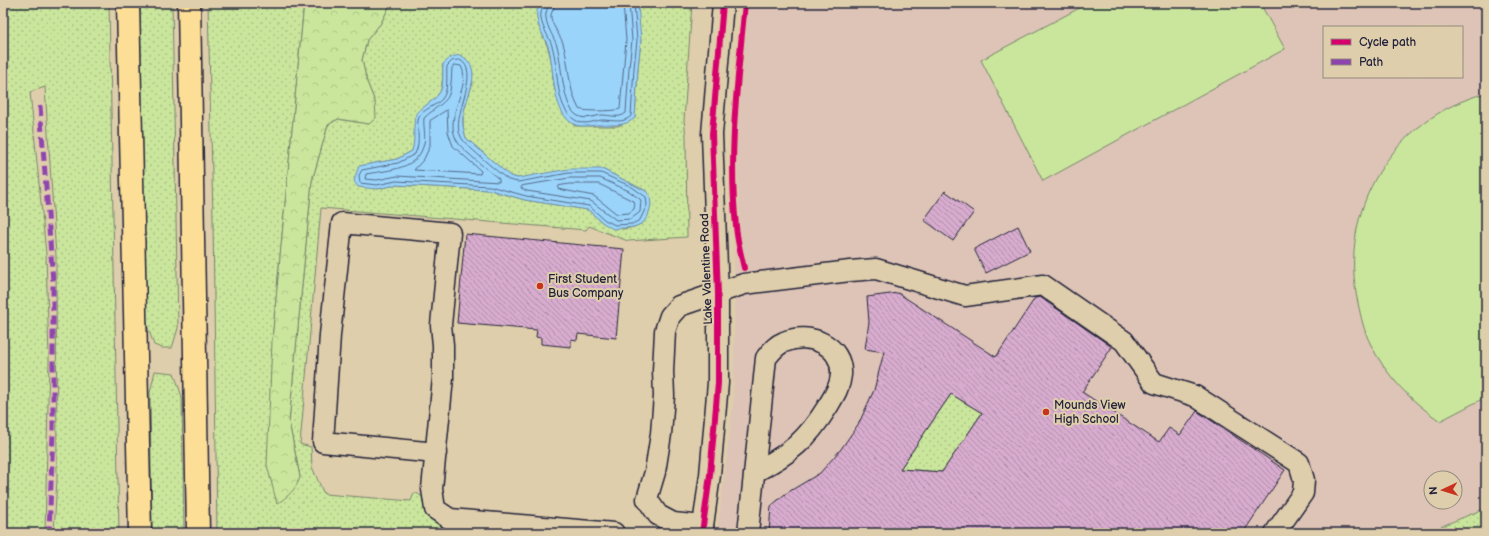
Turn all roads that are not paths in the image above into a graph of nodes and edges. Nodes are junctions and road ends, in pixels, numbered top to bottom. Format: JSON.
{"nodes":[{"id":1,"x":128,"y":3,"type":"edge"},
{"id":2,"x":189,"y":3,"type":"edge"},
{"id":3,"x":722,"y":3,"type":"edge"},
{"id":4,"x":718,"y":294,"type":"junction"},
{"id":5,"x":138,"y":396,"type":"junction"},
{"id":6,"x":436,"y":453,"type":"junction"},
{"id":7,"x":756,"y":472,"type":"junction"},
{"id":8,"x":702,"y":529,"type":"edge"},
{"id":9,"x":132,"y":533,"type":"edge"},
{"id":10,"x":140,"y":533,"type":"edge"},
{"id":11,"x":198,"y":533,"type":"edge"},
{"id":12,"x":614,"y":533,"type":"edge"},
{"id":13,"x":748,"y":533,"type":"edge"},
{"id":14,"x":1275,"y":533,"type":"edge"}],
"edges":[{"from":1,"to":5,"type":"highway"},
{"from":2,"to":11,"type":"highway"},
{"from":3,"to":4,"type":"street","name":"Lake Valentine Road"},
{"from":4,"to":8,"type":"street","name":"Lake Valentine Road"},
{"from":4,"to":8,"type":"street"},
{"from":4,"to":14,"type":"street"},
{"from":5,"to":9,"type":"highway"},
{"from":5,"to":10,"type":"highway"},
{"from":6,"to":6,"type":"street"},
{"from":6,"to":12,"type":"street"},
{"from":7,"to":7,"type":"street"},
{"from":7,"to":13,"type":"street"}]}
